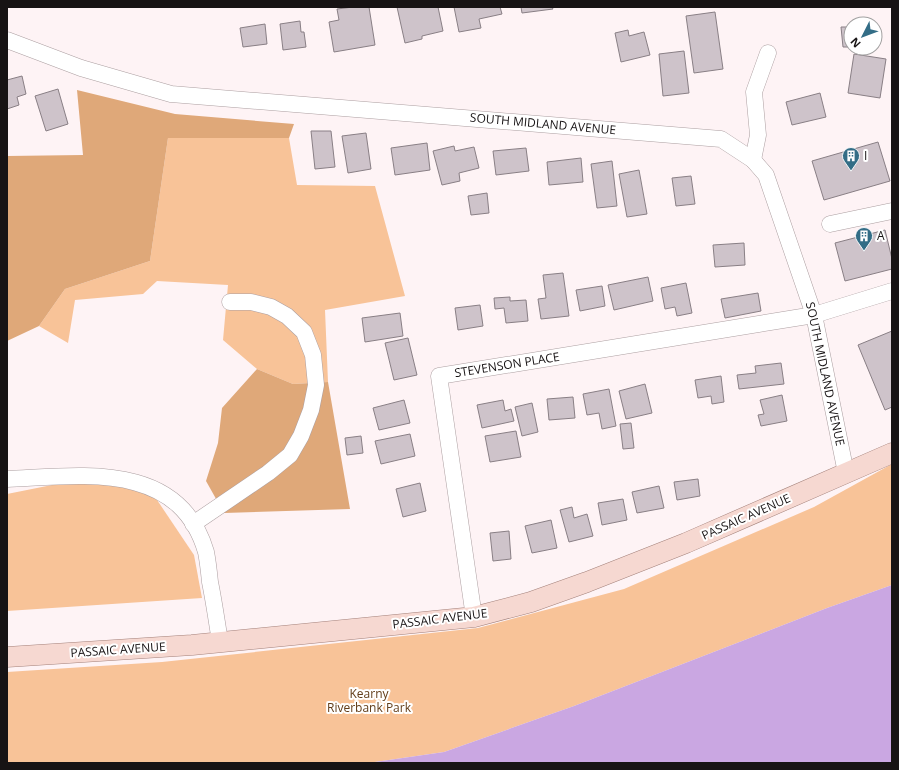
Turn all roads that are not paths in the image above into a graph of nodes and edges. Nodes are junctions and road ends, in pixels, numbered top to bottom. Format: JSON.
{"nodes":[{"id":1,"x":7,"y":40,"type":"edge"},
{"id":2,"x":768,"y":53,"type":"dead end"},
{"id":3,"x":753,"y":160,"type":"junction"},
{"id":4,"x":892,"y":211,"type":"edge"},
{"id":5,"x":830,"y":224,"type":"dead end"},
{"id":6,"x":892,"y":291,"type":"edge"},
{"id":7,"x":230,"y":302,"type":"dead end"},
{"id":8,"x":814,"y":315,"type":"junction"},
{"id":9,"x":892,"y":453,"type":"edge"},
{"id":10,"x":846,"y":473,"type":"junction"},
{"id":11,"x":7,"y":479,"type":"edge"},
{"id":12,"x":193,"y":524,"type":"junction"},
{"id":13,"x":474,"y":617,"type":"junction"},
{"id":14,"x":220,"y":642,"type":"junction"},
{"id":15,"x":7,"y":658,"type":"edge"}],
"edges":[{"from":1,"to":3,"type":"street","name":"SOUTH MIDLAND AVENUE"},
{"from":2,"to":3,"type":"street"},
{"from":3,"to":8,"type":"street","name":"SOUTH MIDLAND AVENUE"},
{"from":4,"to":5,"type":"street"},
{"from":6,"to":8,"type":"street"},
{"from":7,"to":12,"type":"street"},
{"from":8,"to":10,"type":"street","name":"SOUTH MIDLAND AVENUE"},
{"from":8,"to":13,"type":"street","name":"STEVENSON PLACE"},
{"from":9,"to":10,"type":"main road","name":"PASSAIC AVENUE"},
{"from":10,"to":13,"type":"main road","name":"PASSAIC AVENUE"},
{"from":11,"to":12,"type":"street"},
{"from":12,"to":14,"type":"street"},
{"from":13,"to":14,"type":"main road","name":"PASSAIC AVENUE"},
{"from":14,"to":15,"type":"main road","name":"PASSAIC AVENUE"}]}
